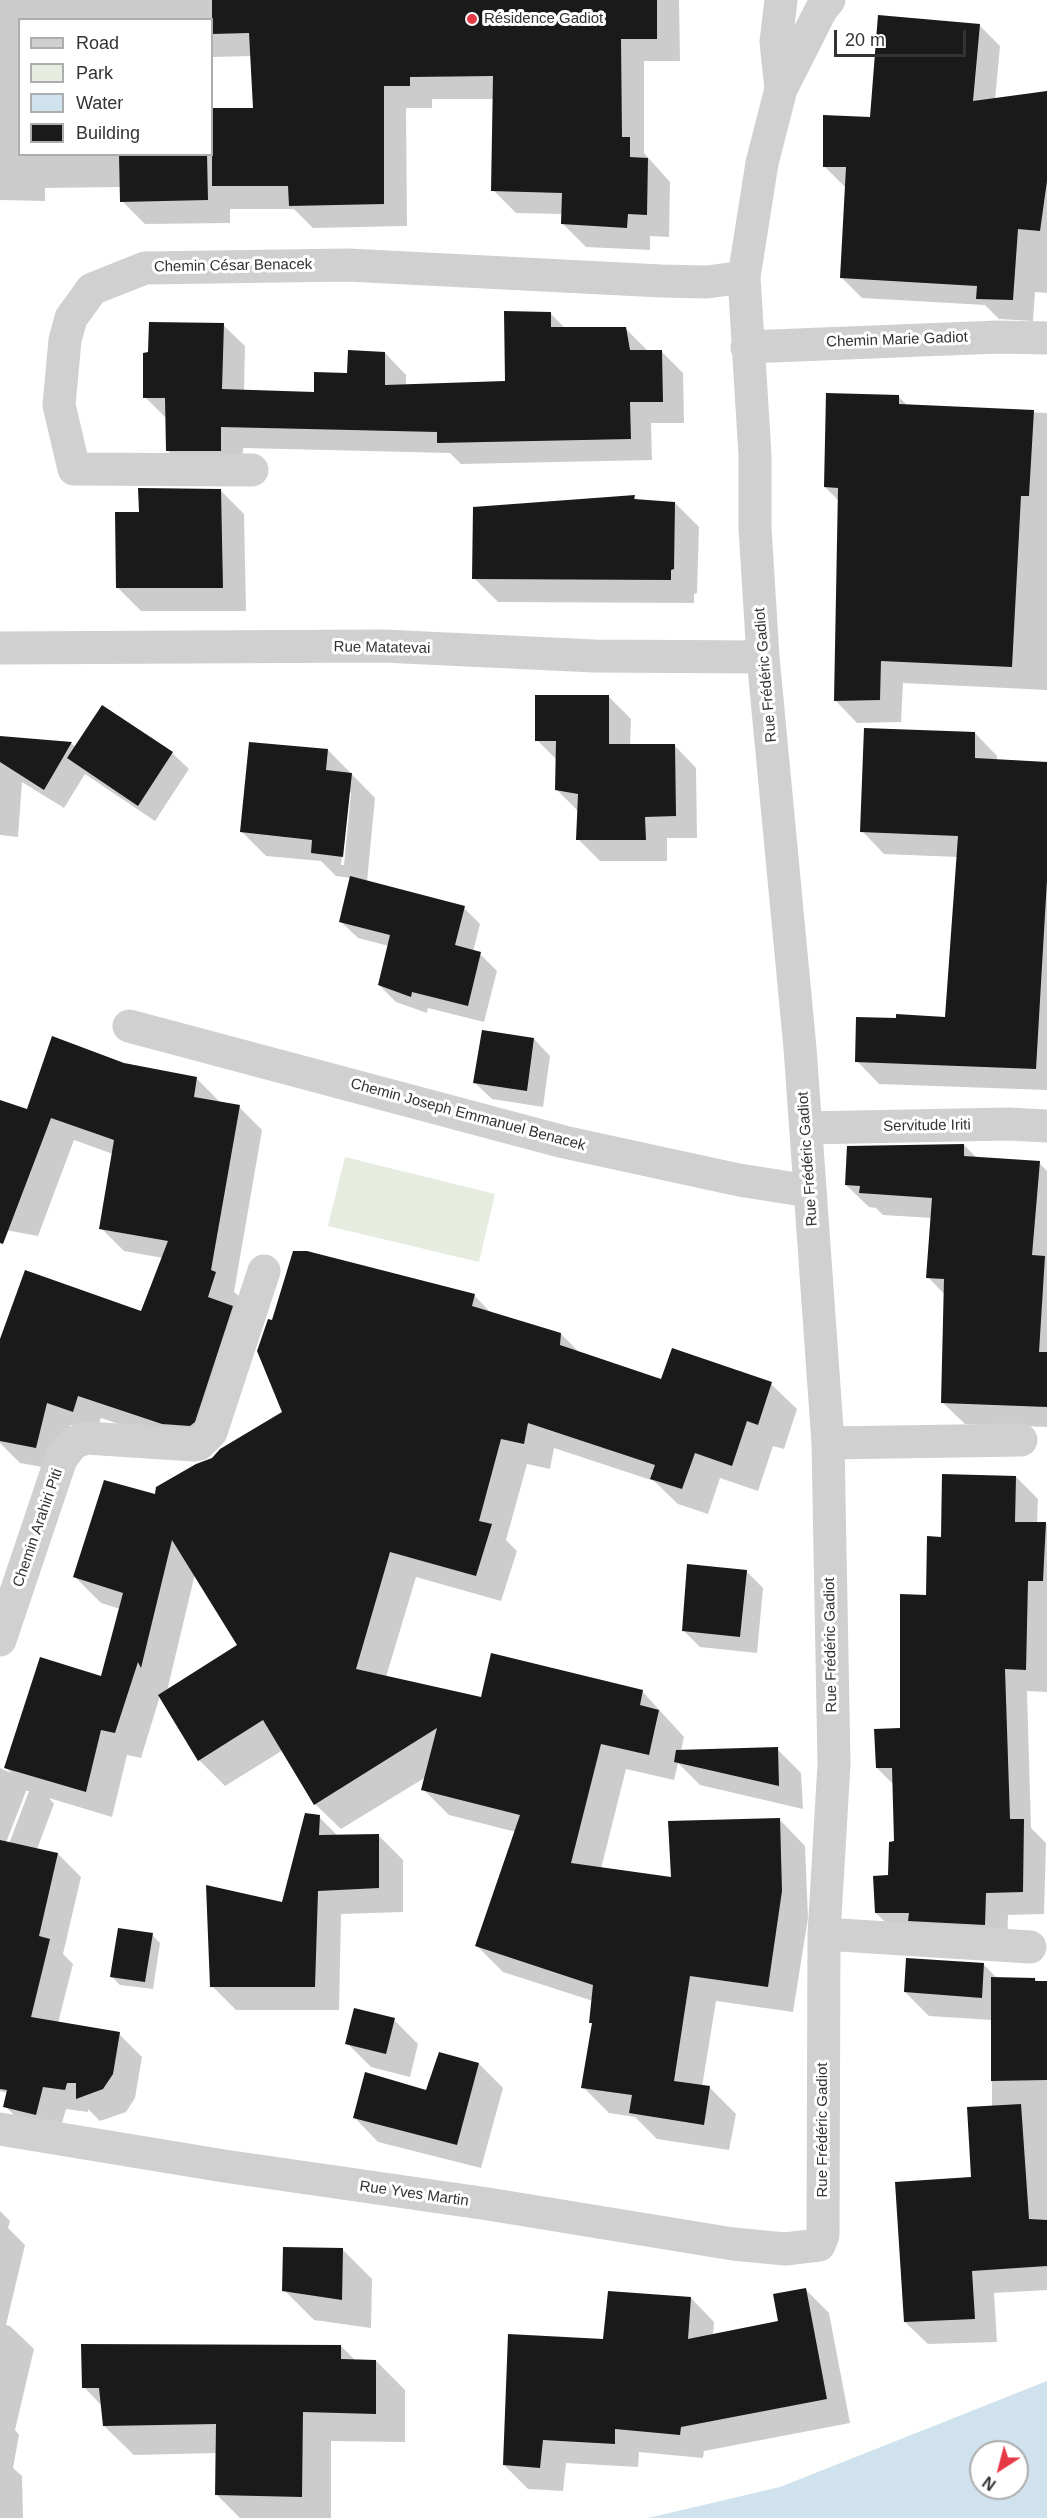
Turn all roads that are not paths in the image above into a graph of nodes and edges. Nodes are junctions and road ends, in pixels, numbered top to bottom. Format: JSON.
{"nodes":[{"id":1,"x":781,"y":0,"type":"edge"},
{"id":2,"x":829,"y":0,"type":"edge"},
{"id":3,"x":781,"y":89,"type":"junction"},
{"id":4,"x":744,"y":277,"type":"junction"},
{"id":5,"x":1047,"y":338,"type":"edge"},
{"id":6,"x":747,"y":347,"type":"junction"},
{"id":7,"x":252,"y":470,"type":"dead end"},
{"id":8,"x":0,"y":648,"type":"edge"},
{"id":9,"x":763,"y":657,"type":"junction"},
{"id":10,"x":129,"y":1026,"type":"dead end"},
{"id":11,"x":1047,"y":1125,"type":"edge"},
{"id":12,"x":806,"y":1128,"type":"junction"},
{"id":13,"x":809,"y":1191,"type":"junction"},
{"id":14,"x":264,"y":1271,"type":"dead end"},
{"id":15,"x":1022,"y":1440,"type":"dead end"},
{"id":16,"x":828,"y":1443,"type":"junction"},
{"id":17,"x":0,"y":1640,"type":"edge"},
{"id":18,"x":824,"y":1934,"type":"junction"},
{"id":19,"x":1030,"y":1947,"type":"dead end"},
{"id":20,"x":0,"y":2129,"type":"edge"},
{"id":21,"x":823,"y":2235,"type":"joint"}],
"edges":[{"from":1,"to":3,"type":"street","name":"Rue Frédéric Gadiot"},
{"from":2,"to":3,"type":"street","name":"Rue Frédéric Gadiot"},
{"from":3,"to":4,"type":"street","name":"Rue Frédéric Gadiot"},
{"from":4,"to":6,"type":"street","name":"Rue Frédéric Gadiot"},
{"from":4,"to":7,"type":"street","name":"Chemin César Benacek"},
{"from":5,"to":6,"type":"street","name":"Chemin Marie Gadiot"},
{"from":6,"to":9,"type":"street","name":"Rue Frédéric Gadiot"},
{"from":8,"to":9,"type":"street","name":"Rue Matatevai"},
{"from":9,"to":12,"type":"street","name":"Rue Frédéric Gadiot"},
{"from":10,"to":13,"type":"street","name":"Chemin Joseph Emmanuel Benacek"},
{"from":11,"to":12,"type":"street","name":"Servitude Iriti"},
{"from":12,"to":13,"type":"street","name":"Rue Frédéric Gadiot"},
{"from":13,"to":16,"type":"street","name":"Rue Frédéric Gadiot"},
{"from":14,"to":17,"type":"street","name":"Chemin Arahiri Piti"},
{"from":15,"to":16,"type":"street"},
{"from":16,"to":18,"type":"street","name":"Rue Frédéric Gadiot"},
{"from":18,"to":19,"type":"street"},
{"from":18,"to":21,"type":"street","name":"Rue Frédéric Gadiot"},
{"from":20,"to":21,"type":"street","name":"Rue Yves Martin"}]}
